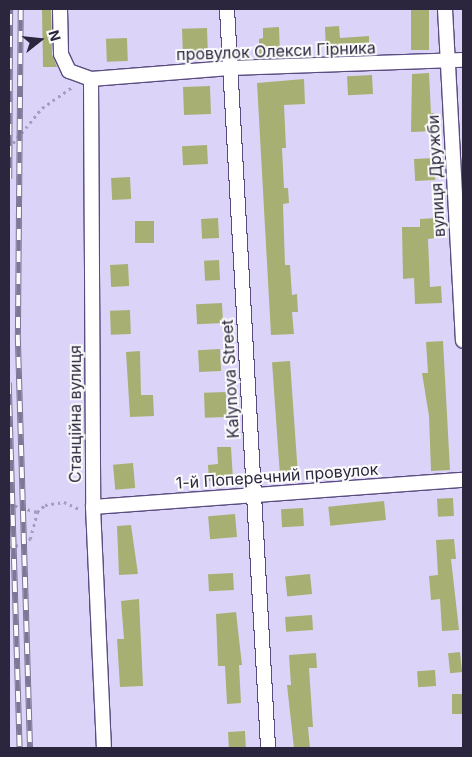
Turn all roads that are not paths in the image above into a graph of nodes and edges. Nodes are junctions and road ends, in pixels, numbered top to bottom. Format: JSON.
{"nodes":[{"id":1,"x":60,"y":9,"type":"edge"},
{"id":2,"x":228,"y":9,"type":"edge"},
{"id":3,"x":445,"y":9,"type":"edge"},
{"id":4,"x":447,"y":60,"type":"junction"},
{"id":5,"x":463,"y":60,"type":"edge"},
{"id":6,"x":230,"y":68,"type":"junction"},
{"id":7,"x":90,"y":79,"type":"junction"},
{"id":8,"x":463,"y":341,"type":"edge"},
{"id":9,"x":463,"y":480,"type":"edge"},
{"id":10,"x":255,"y":494,"type":"junction"},
{"id":11,"x":93,"y":507,"type":"junction"},
{"id":12,"x":104,"y":748,"type":"edge"},
{"id":13,"x":268,"y":748,"type":"edge"}],
"edges":[{"from":1,"to":7,"type":"street"},
{"from":2,"to":6,"type":"street","name":"Kalynova Street"},
{"from":3,"to":4,"type":"street","name":"вулиця Дружби"},
{"from":4,"to":5,"type":"street","name":"провулок Олекси Гірника"},
{"from":4,"to":6,"type":"street","name":"провулок Олекси Гірника"},
{"from":4,"to":8,"type":"street","name":"вулиця Дружби"},
{"from":6,"to":7,"type":"street","name":"провулок Олекси Гірника"},
{"from":6,"to":10,"type":"street","name":"Kalynova Street"},
{"from":7,"to":11,"type":"street","name":"Станційна вулиця"},
{"from":9,"to":10,"type":"street","name":"1-й Поперечний провулок"},
{"from":10,"to":11,"type":"street","name":"1-й Поперечний провулок"},
{"from":10,"to":13,"type":"street","name":"Kalynova Street"},
{"from":11,"to":12,"type":"street","name":"Станційна вулиця"}]}
